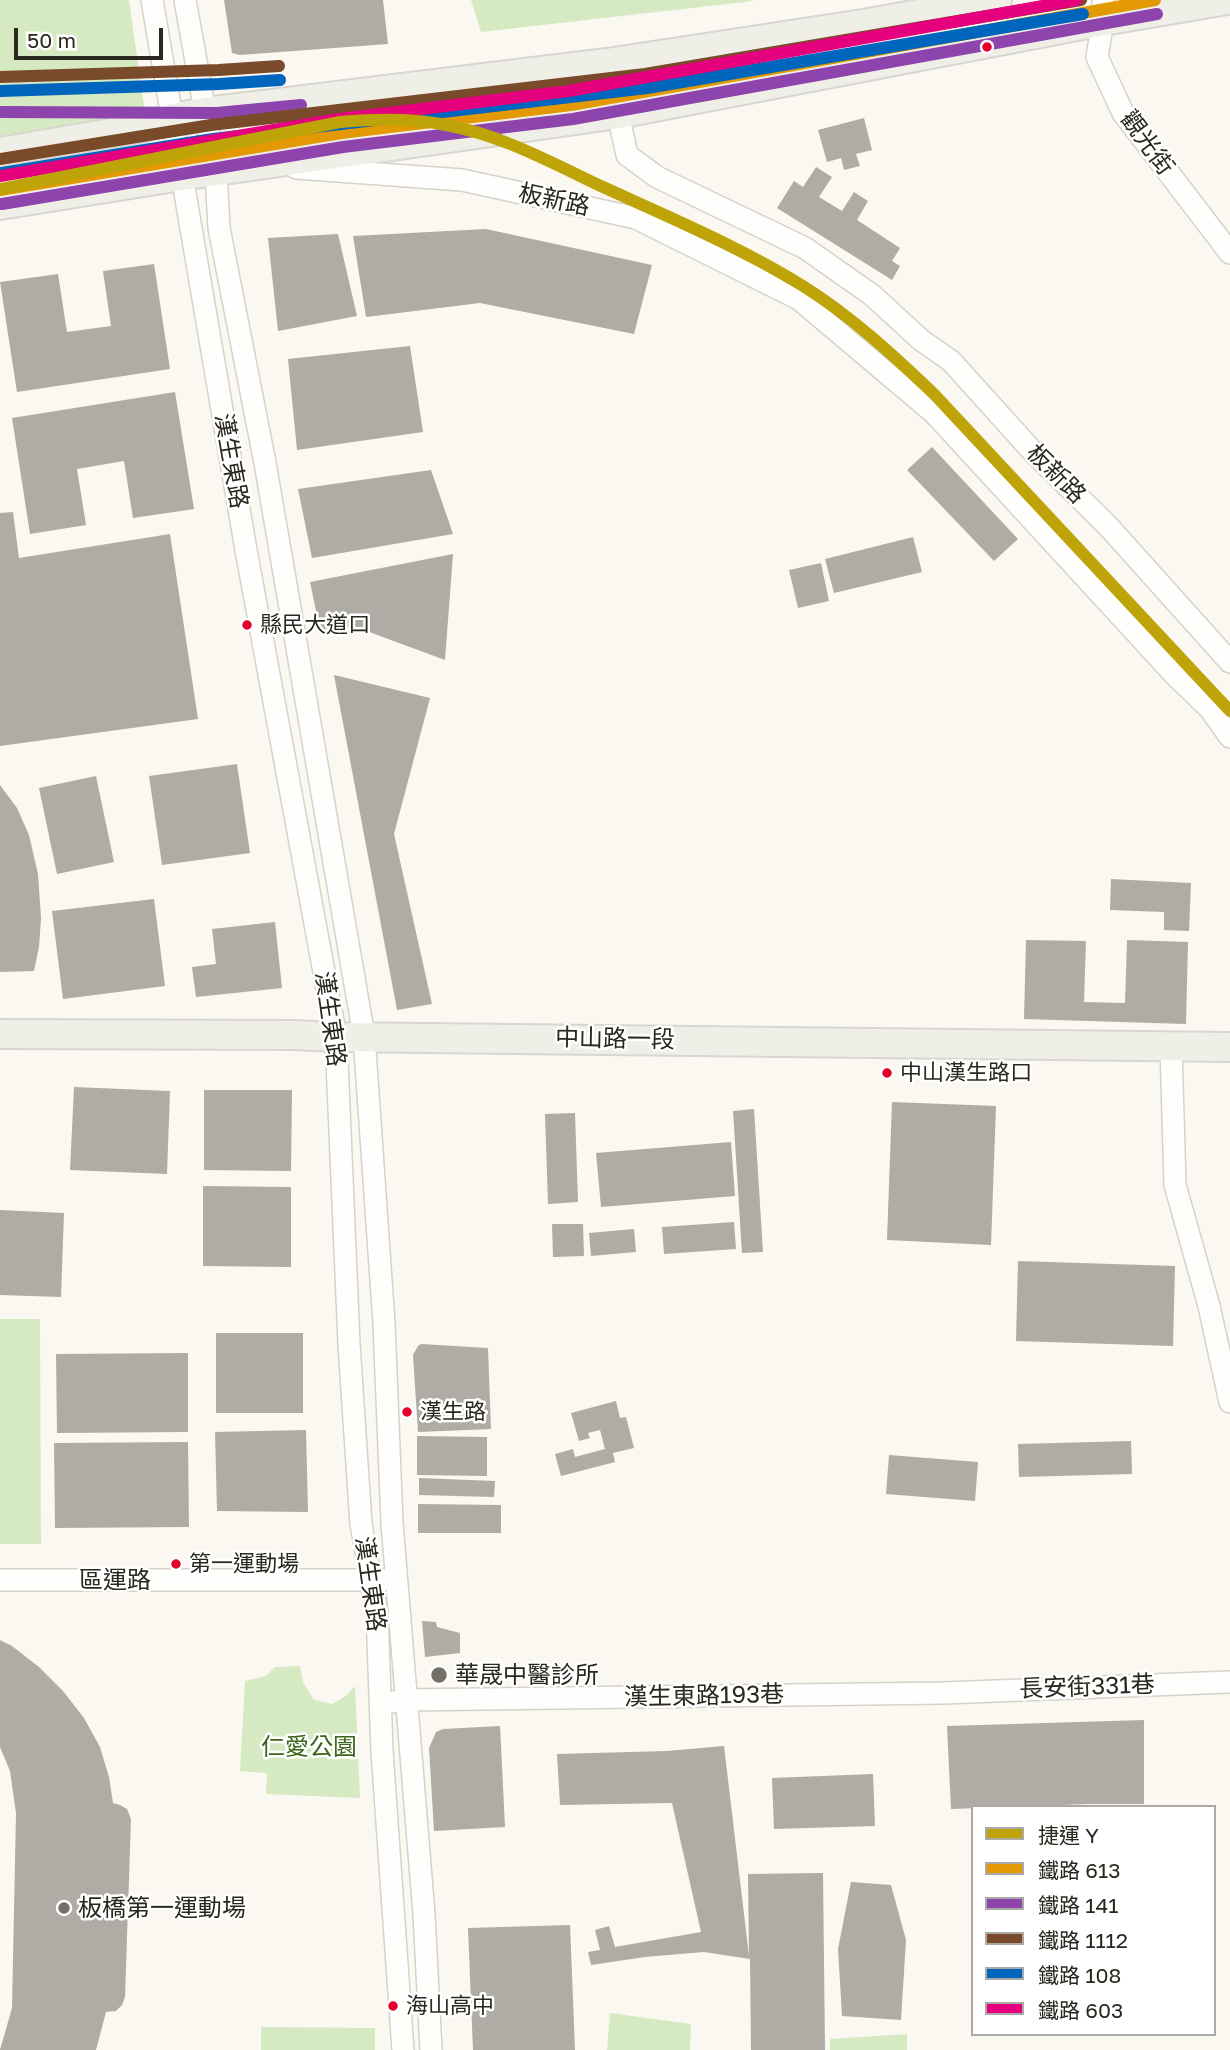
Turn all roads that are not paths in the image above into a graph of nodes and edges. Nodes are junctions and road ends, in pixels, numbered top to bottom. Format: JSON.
{"nodes":[{"id":1,"x":152,"y":0,"type":"edge"},
{"id":2,"x":185,"y":0,"type":"edge"},
{"id":3,"x":997,"y":0,"type":"edge"},
{"id":4,"x":1227,"y":0,"type":"edge"},
{"id":5,"x":1103,"y":10,"type":"edge"},
{"id":6,"x":607,"y":63,"type":"junction"},
{"id":7,"x":206,"y":112,"type":"junction"},
{"id":8,"x":618,"y":114,"type":"junction"},
{"id":9,"x":173,"y":118,"type":"junction"},
{"id":10,"x":0,"y":152,"type":"edge"},
{"id":11,"x":263,"y":166,"type":"junction"},
{"id":12,"x":216,"y":172,"type":"junction"},
{"id":13,"x":181,"y":176,"type":"junction"},
{"id":14,"x":0,"y":205,"type":"edge"},
{"id":15,"x":1230,"y":253,"type":"edge"},
{"id":16,"x":1230,"y":662,"type":"edge"},
{"id":17,"x":1230,"y":737,"type":"edge"},
{"id":18,"x":0,"y":1034,"type":"edge"},
{"id":19,"x":350,"y":1036,"type":"junction"},
{"id":20,"x":1171,"y":1046,"type":"junction"},
{"id":21,"x":1230,"y":1047,"type":"edge"},
{"id":22,"x":1230,"y":1402,"type":"edge"},
{"id":23,"x":397,"y":1579,"type":"junction"},
{"id":24,"x":0,"y":1580,"type":"edge"},
{"id":25,"x":372,"y":1581,"type":"junction"},
{"id":26,"x":1230,"y":1682,"type":"edge"},
{"id":27,"x":943,"y":1693,"type":"joint"},
{"id":28,"x":405,"y":1700,"type":"junction"},
{"id":29,"x":380,"y":1704,"type":"junction"},
{"id":30,"x":403,"y":2050,"type":"edge"},
{"id":31,"x":430,"y":2050,"type":"edge"}],
"edges":[{"from":1,"to":9,"type":"street","name":"漢生東路"},
{"from":2,"to":7,"type":"street","name":"漢生東路"},
{"from":3,"to":6,"type":"main road"},
{"from":4,"to":5,"type":"main road"},
{"from":5,"to":8,"type":"main road"},
{"from":5,"to":15,"type":"street","name":"觀光街"},
{"from":6,"to":7,"type":"main road"},
{"from":6,"to":8,"type":"street","name":"板新路"},
{"from":7,"to":9,"type":"main road"},
{"from":7,"to":12,"type":"street","name":"漢生東路"},
{"from":8,"to":11,"type":"main road"},
{"from":8,"to":16,"type":"street","name":"板新路"},
{"from":9,"to":10,"type":"main road"},
{"from":9,"to":13,"type":"street","name":"漢生東路"},
{"from":11,"to":12,"type":"main road"},
{"from":11,"to":17,"type":"street","name":"板新路"},
{"from":12,"to":13,"type":"main road"},
{"from":12,"to":19,"type":"street","name":"漢生東路"},
{"from":13,"to":14,"type":"main road"},
{"from":13,"to":19,"type":"street","name":"漢生東路"},
{"from":18,"to":19,"type":"main road","name":"中山路一段"},
{"from":19,"to":20,"type":"main road","name":"中山路一段"},
{"from":19,"to":23,"type":"street","name":"漢生東路"},
{"from":19,"to":25,"type":"street","name":"漢生東路"},
{"from":20,"to":21,"type":"main road","name":"中山路一段"},
{"from":20,"to":22,"type":"street"},
{"from":23,"to":25,"type":"street","name":"區運路"},
{"from":23,"to":28,"type":"street","name":"漢生東路"},
{"from":24,"to":25,"type":"street","name":"區運路"},
{"from":25,"to":29,"type":"street","name":"漢生東路"},
{"from":26,"to":27,"type":"street","name":"長安街331巷"},
{"from":27,"to":28,"type":"street","name":"漢生東路193巷"},
{"from":28,"to":29,"type":"street","name":"漢生東路193巷"},
{"from":28,"to":31,"type":"street","name":"漢生東路"},
{"from":29,"to":30,"type":"street","name":"漢生東路"}]}
